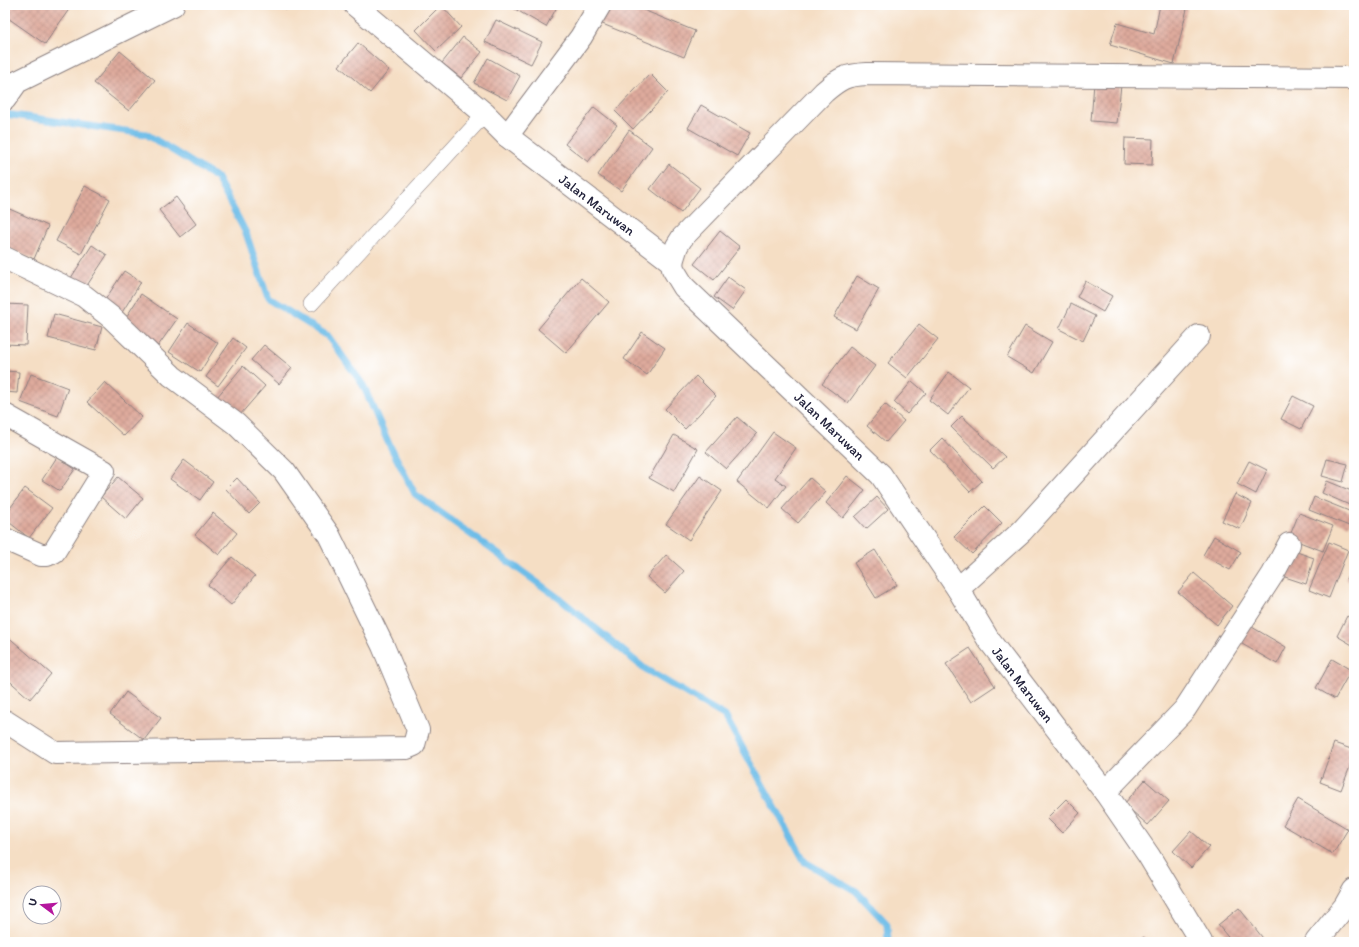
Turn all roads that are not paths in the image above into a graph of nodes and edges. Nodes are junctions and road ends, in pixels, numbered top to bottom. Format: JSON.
{"nodes":[{"id":1,"x":173,"y":5,"type":"edge"},
{"id":2,"x":355,"y":5,"type":"edge"},
{"id":3,"x":600,"y":5,"type":"edge"},
{"id":4,"x":1354,"y":78,"type":"edge"},
{"id":5,"x":5,"y":99,"type":"edge"},
{"id":6,"x":485,"y":114,"type":"junction"},
{"id":7,"x":507,"y":136,"type":"junction"},
{"id":8,"x":5,"y":258,"type":"edge"},
{"id":9,"x":672,"y":262,"type":"junction"},
{"id":10,"x":311,"y":304,"type":"dead end"},
{"id":11,"x":1199,"y":336,"type":"dead end"},
{"id":12,"x":5,"y":415,"type":"edge"},
{"id":13,"x":5,"y":539,"type":"edge"},
{"id":14,"x":1289,"y":544,"type":"dead end"},
{"id":15,"x":958,"y":589,"type":"junction"},
{"id":16,"x":5,"y":721,"type":"edge"},
{"id":17,"x":1105,"y":792,"type":"junction"},
{"id":18,"x":1354,"y":890,"type":"edge"},
{"id":19,"x":1200,"y":942,"type":"edge"},
{"id":20,"x":1316,"y":942,"type":"edge"}],
"edges":[{"from":1,"to":5,"type":"street"},
{"from":2,"to":6,"type":"street","name":"Jalan Maruwan"},
{"from":3,"to":7,"type":"street"},
{"from":4,"to":9,"type":"street"},
{"from":6,"to":7,"type":"street","name":"Jalan Maruwan"},
{"from":6,"to":10,"type":"lane"},
{"from":7,"to":9,"type":"street","name":"Jalan Maruwan"},
{"from":8,"to":16,"type":"street"},
{"from":9,"to":15,"type":"street","name":"Jalan Maruwan"},
{"from":11,"to":15,"type":"street"},
{"from":12,"to":13,"type":"street"},
{"from":14,"to":17,"type":"street"},
{"from":15,"to":17,"type":"street","name":"Jalan Maruwan"},
{"from":17,"to":19,"type":"street","name":"Jalan Maruwan"},
{"from":18,"to":20,"type":"street"}]}
